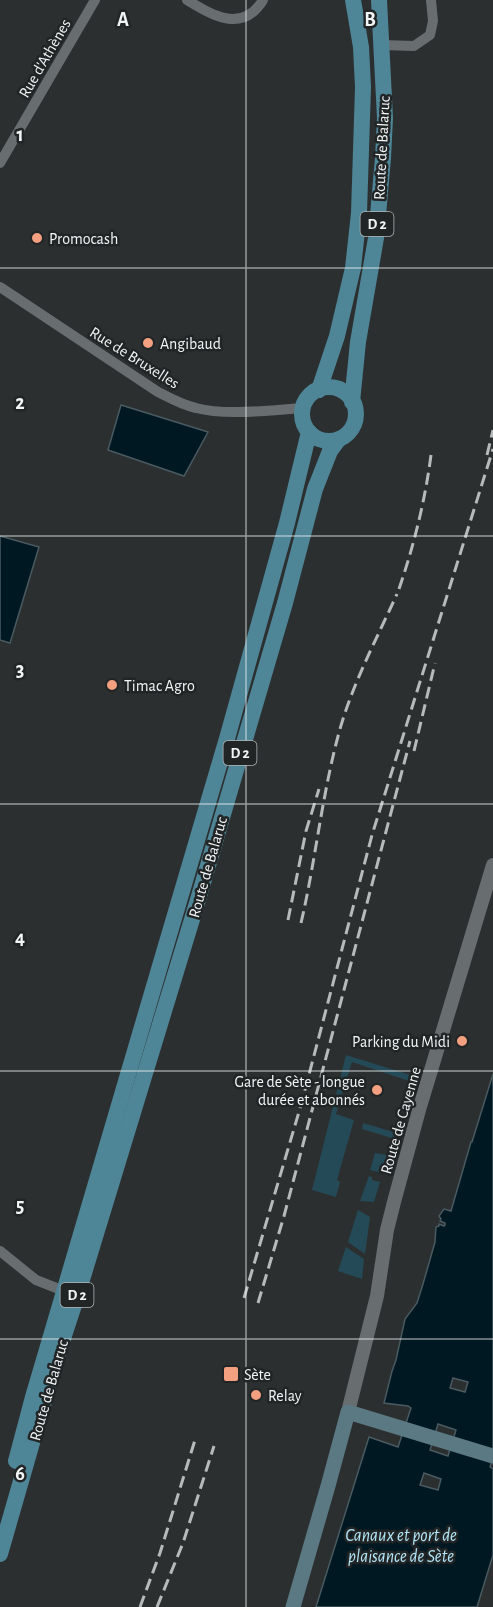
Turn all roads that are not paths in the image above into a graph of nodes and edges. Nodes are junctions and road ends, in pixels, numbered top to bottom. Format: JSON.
{"nodes":[{"id":1,"x":95,"y":0,"type":"edge"},
{"id":2,"x":187,"y":0,"type":"edge"},
{"id":3,"x":263,"y":0,"type":"edge"},
{"id":4,"x":353,"y":0,"type":"edge"},
{"id":5,"x":379,"y":0,"type":"edge"},
{"id":6,"x":431,"y":0,"type":"edge"},
{"id":7,"x":382,"y":45,"type":"junction"},
{"id":8,"x":0,"y":163,"type":"edge"},
{"id":9,"x":0,"y":287,"type":"edge"},
{"id":10,"x":319,"y":390,"type":"junction"},
{"id":11,"x":352,"y":402,"type":"junction"},
{"id":12,"x":303,"y":408,"type":"junction"},
{"id":13,"x":309,"y":432,"type":"junction"},
{"id":14,"x":339,"y":439,"type":"junction"},
{"id":15,"x":493,"y":865,"type":"edge"},
{"id":16,"x":0,"y":1251,"type":"edge"},
{"id":17,"x":70,"y":1293,"type":"junction"},
{"id":18,"x":348,"y":1412,"type":"junction"},
{"id":19,"x":493,"y":1456,"type":"edge"},
{"id":20,"x":328,"y":1486,"type":"junction"},
{"id":21,"x":0,"y":1516,"type":"edge"},
{"id":22,"x":0,"y":1554,"type":"edge"},
{"id":23,"x":287,"y":1607,"type":"edge"},
{"id":24,"x":292,"y":1607,"type":"edge"}],
"edges":[{"from":1,"to":8,"type":"street","name":"Rue d'Athènes"},
{"from":2,"to":3,"type":"street"},
{"from":4,"to":10,"type":"main road","name":"Route de Balaruc","number":"D 2"},
{"from":5,"to":7,"type":"main road","name":"Route de Balaruc","number":"D 2"},
{"from":6,"to":7,"type":"street"},
{"from":7,"to":11,"type":"main road","name":"Route de Balaruc","number":"D 2"},
{"from":9,"to":12,"type":"street","name":"Rue de Bruxelles"},
{"from":10,"to":11,"type":"main road"},
{"from":10,"to":12,"type":"main road"},
{"from":11,"to":14,"type":"main road"},
{"from":12,"to":13,"type":"main road"},
{"from":13,"to":14,"type":"main road"},
{"from":13,"to":17,"type":"main road","name":"Route de Balaruc","number":"D 2"},
{"from":14,"to":17,"type":"main road","name":"Route de Balaruc","number":"D 2"},
{"from":15,"to":18,"type":"street","name":"Route de Cayenne"},
{"from":16,"to":17,"type":"street"},
{"from":17,"to":21,"type":"main road","name":"Route de Balaruc","number":"D 2"},
{"from":17,"to":22,"type":"main road","name":"Route de Balaruc","number":"D 2"},
{"from":18,"to":19,"type":"main road"},
{"from":18,"to":20,"type":"main road"},
{"from":20,"to":23,"type":"main road"},
{"from":20,"to":24,"type":"main road"}]}
